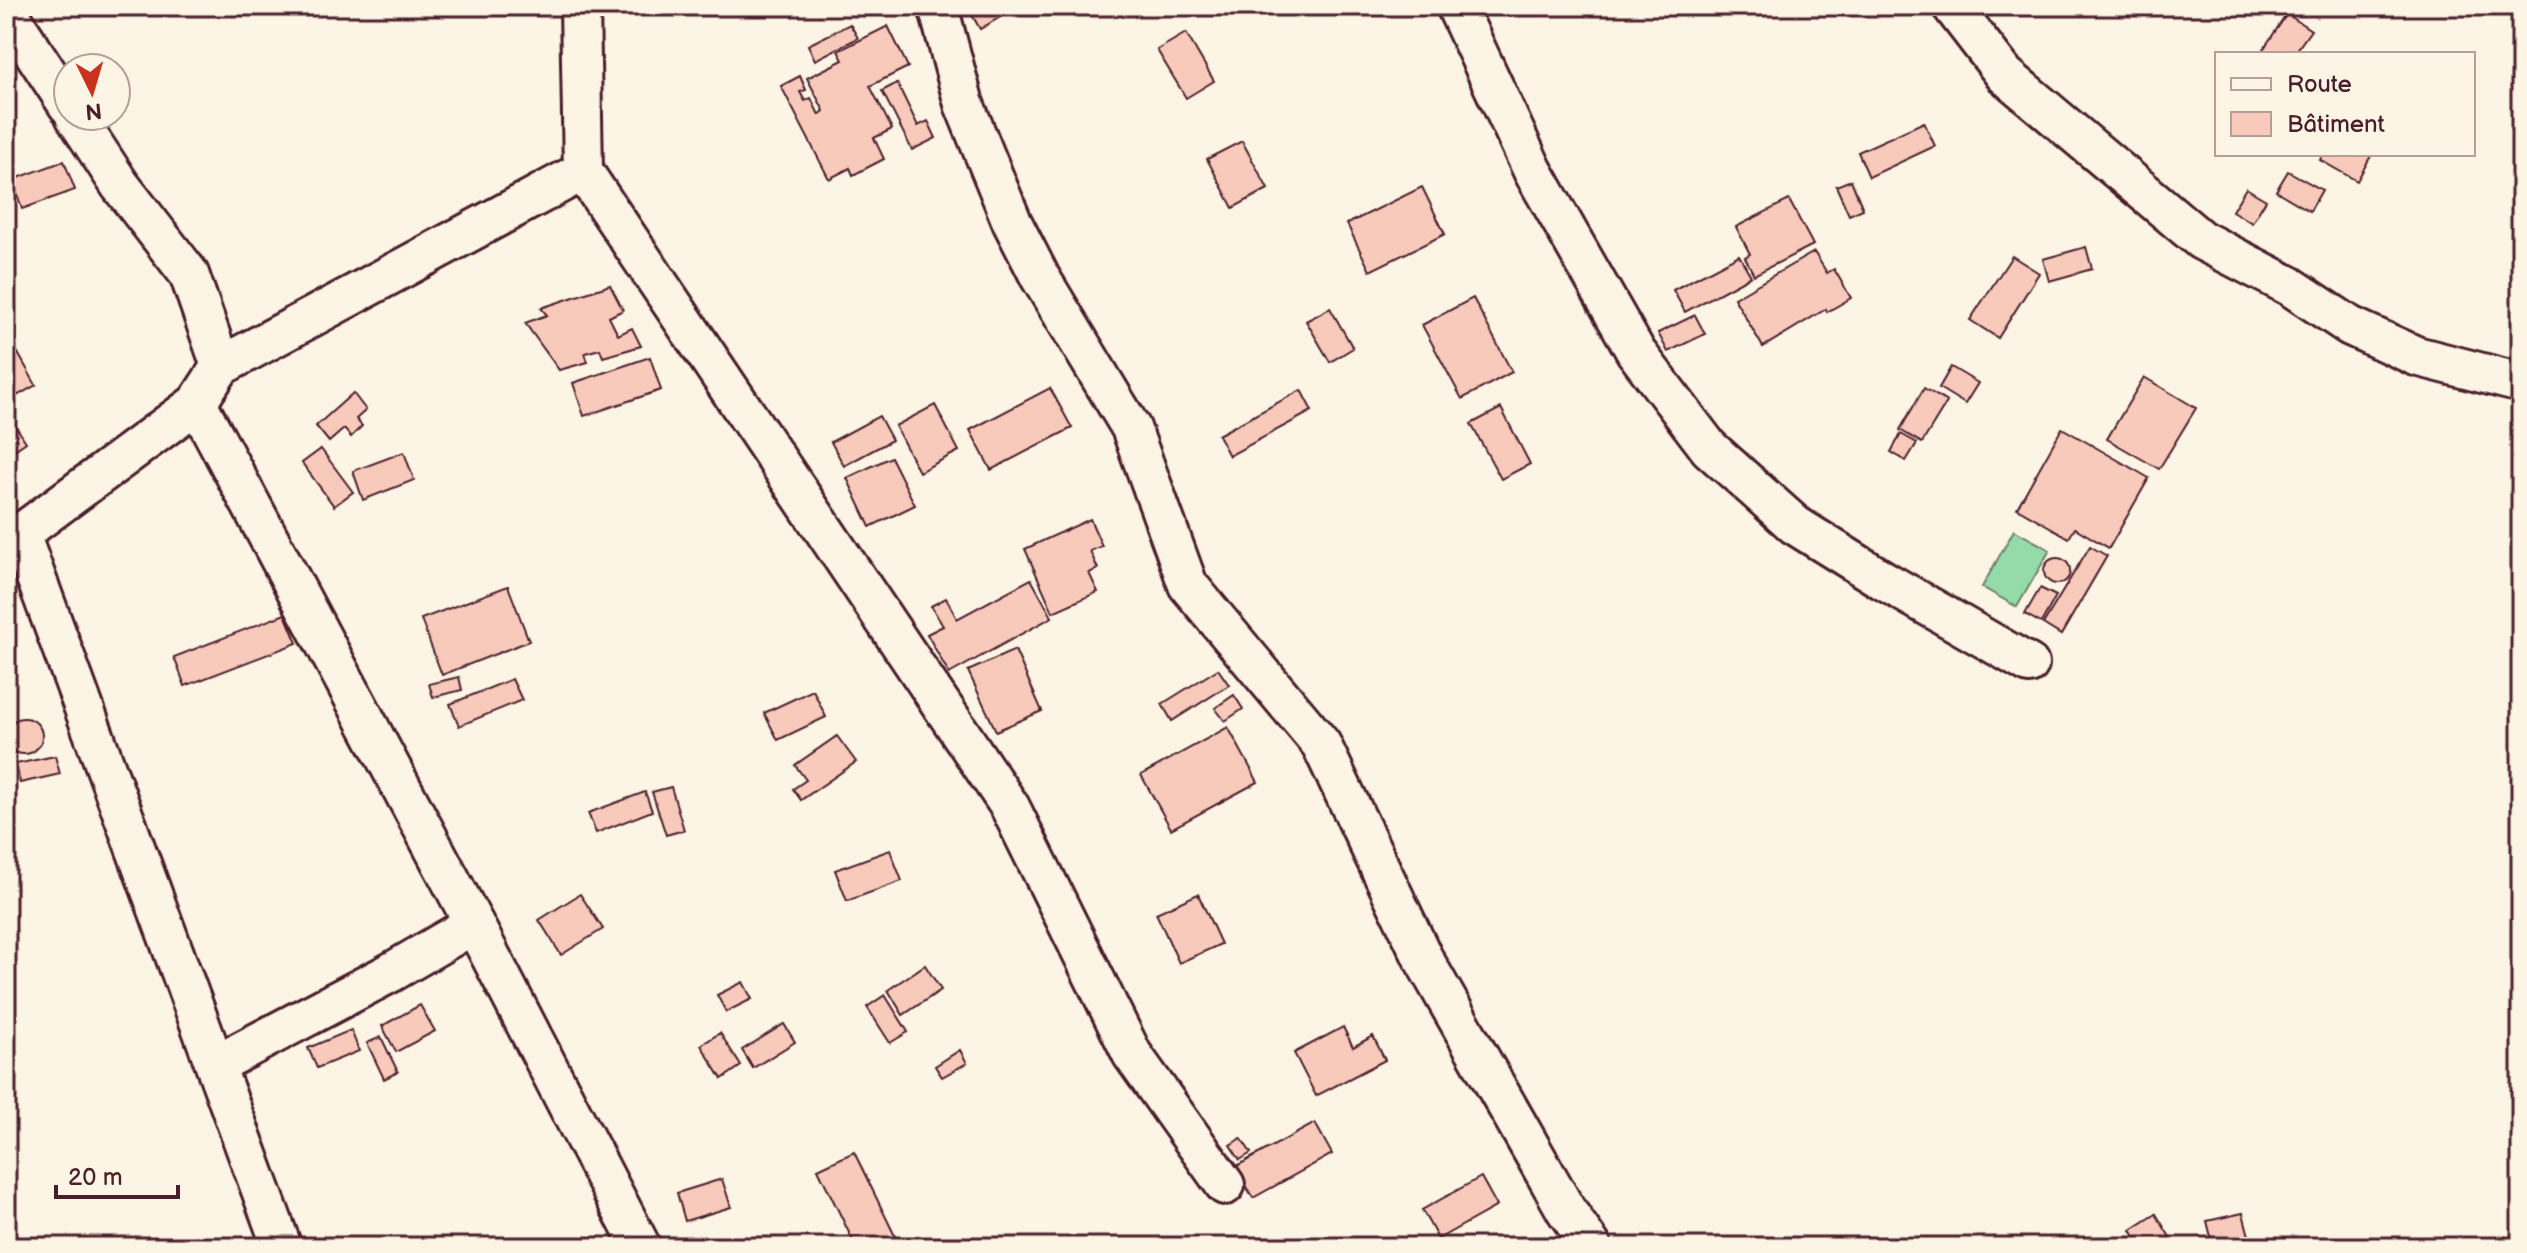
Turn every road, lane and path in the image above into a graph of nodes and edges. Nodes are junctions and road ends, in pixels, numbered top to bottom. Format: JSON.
{"nodes":[{"id":1,"x":7,"y":6,"type":"edge"},
{"id":2,"x":580,"y":6,"type":"edge"},
{"id":3,"x":938,"y":6,"type":"edge"},
{"id":4,"x":1456,"y":6,"type":"edge"},
{"id":5,"x":1952,"y":6,"type":"edge"},
{"id":6,"x":52,"y":80,"type":"edge"},
{"id":7,"x":85,"y":132,"type":"edge"},
{"id":8,"x":583,"y":171,"type":"junction"},
{"id":9,"x":221,"y":366,"type":"junction"},
{"id":10,"x":2521,"y":383,"type":"edge"},
{"id":11,"x":197,"y":403,"type":"junction"},
{"id":12,"x":13,"y":538,"type":"edge"},
{"id":13,"x":2029,"y":664,"type":"dead end"},
{"id":14,"x":474,"y":924,"type":"junction"},
{"id":15,"x":215,"y":1065,"type":"junction"},
{"id":16,"x":1225,"y":1185,"type":"dead end"},
{"id":17,"x":282,"y":1247,"type":"edge"},
{"id":18,"x":641,"y":1247,"type":"edge"},
{"id":19,"x":1592,"y":1247,"type":"edge"}],
"edges":[{"from":1,"to":6,"type":"street"},
{"from":2,"to":8,"type":"street"},
{"from":3,"to":19,"type":"street"},
{"from":4,"to":13,"type":"street"},
{"from":5,"to":10,"type":"street"},
{"from":7,"to":9,"type":"street"},
{"from":8,"to":9,"type":"street"},
{"from":8,"to":16,"type":"street"},
{"from":9,"to":11,"type":"street"},
{"from":11,"to":12,"type":"street"},
{"from":11,"to":14,"type":"street"},
{"from":12,"to":15,"type":"street"},
{"from":14,"to":15,"type":"street"},
{"from":14,"to":18,"type":"street"},
{"from":15,"to":17,"type":"street"}]}
